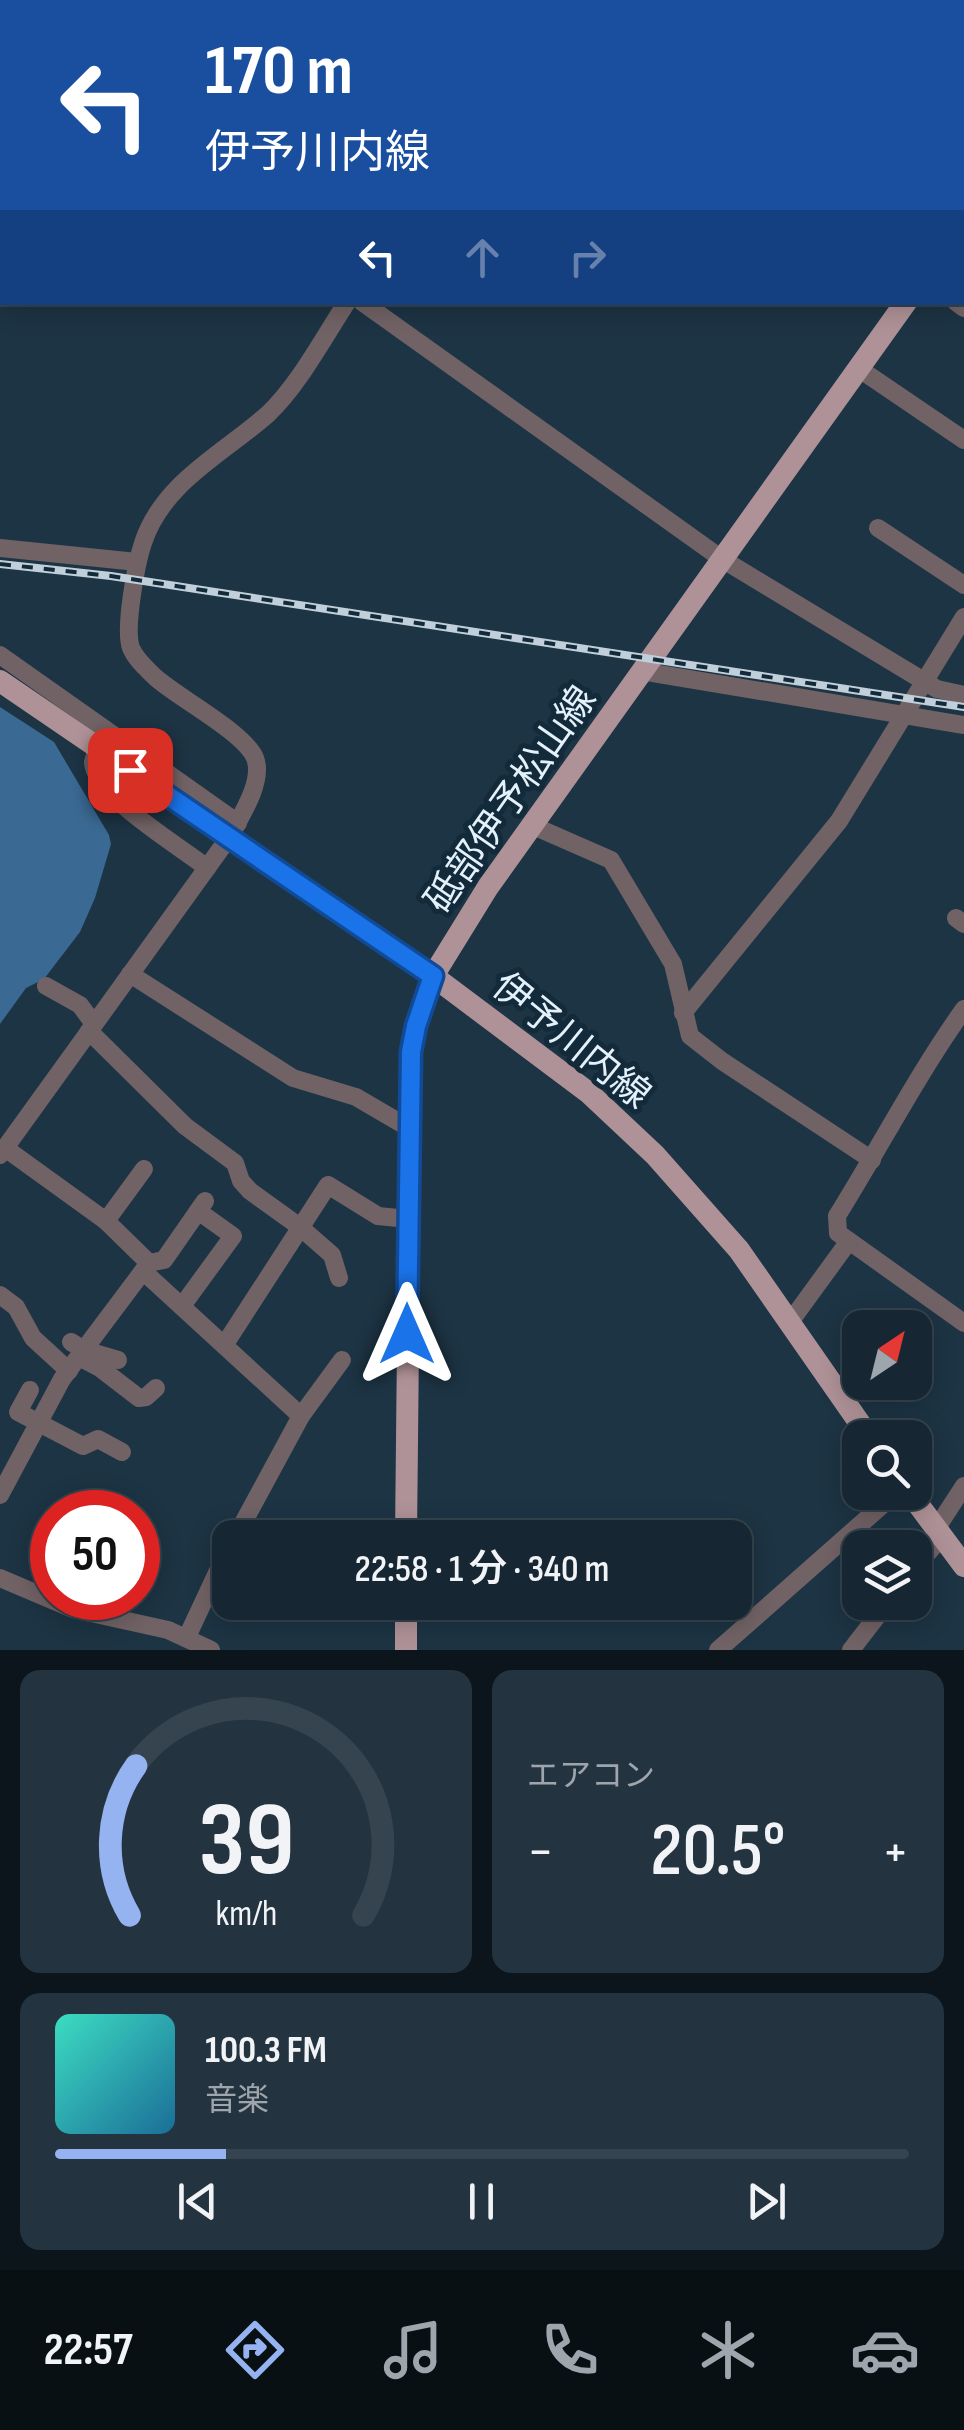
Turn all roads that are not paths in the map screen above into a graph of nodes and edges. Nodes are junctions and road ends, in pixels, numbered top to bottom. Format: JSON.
{"nodes":[{"id":1,"x":345,"y":305,"type":"edge"},
{"id":2,"x":366,"y":305,"type":"edge"},
{"id":3,"x":904,"y":305,"type":"edge"},
{"id":4,"x":858,"y":368,"type":"junction"},
{"id":5,"x":964,"y":440,"type":"edge"},
{"id":6,"x":878,"y":528,"type":"dead end"},
{"id":7,"x":0,"y":548,"type":"edge"},
{"id":8,"x":722,"y":559,"type":"junction"},
{"id":9,"x":137,"y":562,"type":"junction"},
{"id":10,"x":964,"y":585,"type":"edge"},
{"id":11,"x":964,"y":617,"type":"edge"},
{"id":12,"x":0,"y":655,"type":"edge"},
{"id":13,"x":641,"y":671,"type":"junction"},
{"id":14,"x":924,"y":680,"type":"junction"},
{"id":15,"x":0,"y":681,"type":"edge"},
{"id":16,"x":964,"y":695,"type":"edge"},
{"id":17,"x":905,"y":714,"type":"junction"},
{"id":18,"x":964,"y":725,"type":"edge"},
{"id":19,"x":98,"y":747,"type":"junction"},
{"id":20,"x":531,"y":825,"type":"junction"},
{"id":21,"x":234,"y":829,"type":"junction"},
{"id":22,"x":206,"y":868,"type":"junction"},
{"id":23,"x":130,"y":974,"type":"junction"},
{"id":24,"x":433,"y":976,"type":"junction"},
{"id":25,"x":46,"y":986,"type":"dead end"},
{"id":26,"x":964,"y":1009,"type":"edge"},
{"id":27,"x":683,"y":1013,"type":"junction"},
{"id":28,"x":92,"y":1027,"type":"junction"},
{"id":29,"x":409,"y":1128,"type":"junction"},
{"id":30,"x":2,"y":1151,"type":"edge"},
{"id":31,"x":872,"y":1160,"type":"junction"},
{"id":32,"x":144,"y":1169,"type":"dead end"},
{"id":33,"x":408,"y":1219,"type":"junction"},
{"id":34,"x":106,"y":1220,"type":"junction"},
{"id":35,"x":300,"y":1226,"type":"junction"},
{"id":36,"x":848,"y":1241,"type":"junction"},
{"id":37,"x":146,"y":1267,"type":"junction"},
{"id":38,"x":339,"y":1278,"type":"dead end"},
{"id":39,"x":0,"y":1295,"type":"edge"},
{"id":40,"x":182,"y":1306,"type":"junction"},
{"id":41,"x":790,"y":1322,"type":"junction"},
{"id":42,"x":964,"y":1322,"type":"edge"},
{"id":43,"x":224,"y":1344,"type":"junction"},
{"id":44,"x":76,"y":1355,"type":"junction"},
{"id":45,"x":118,"y":1360,"type":"dead end"},
{"id":46,"x":342,"y":1360,"type":"dead end"},
{"id":47,"x":156,"y":1388,"type":"dead end"},
{"id":48,"x":30,"y":1390,"type":"dead end"},
{"id":49,"x":301,"y":1416,"type":"junction"},
{"id":50,"x":858,"y":1420,"type":"edge"},
{"id":51,"x":38,"y":1422,"type":"junction"},
{"id":52,"x":122,"y":1452,"type":"dead end"},
{"id":53,"x":964,"y":1486,"type":"edge"},
{"id":54,"x":0,"y":1495,"type":"edge"},
{"id":55,"x":877,"y":1510,"type":"edge"},
{"id":56,"x":922,"y":1510,"type":"edge"},
{"id":57,"x":244,"y":1520,"type":"edge"},
{"id":58,"x":406,"y":1520,"type":"edge"},
{"id":59,"x":939,"y":1533,"type":"junction"},
{"id":60,"x":932,"y":1543,"type":"edge"},
{"id":61,"x":964,"y":1566,"type":"edge"},
{"id":62,"x":0,"y":1578,"type":"edge"},
{"id":63,"x":212,"y":1583,"type":"edge"},
{"id":64,"x":406,"y":1620,"type":"edge"},
{"id":65,"x":874,"y":1620,"type":"edge"},
{"id":66,"x":187,"y":1637,"type":"junction"},
{"id":67,"x":211,"y":1650,"type":"edge"},
{"id":68,"x":406,"y":1650,"type":"edge"},
{"id":69,"x":718,"y":1650,"type":"edge"},
{"id":70,"x":850,"y":1650,"type":"edge"}],
"edges":[{"from":1,"to":9,"type":"street"},
{"from":2,"to":8,"type":"street"},
{"from":3,"to":4,"type":"main road","name":"砥部伊予松山線"},
{"from":4,"to":5,"type":"street"},
{"from":4,"to":8,"type":"main road","name":"砥部伊予松山線"},
{"from":6,"to":10,"type":"street"},
{"from":7,"to":9,"type":"street"},
{"from":8,"to":13,"type":"main road","name":"砥部伊予松山線"},
{"from":8,"to":14,"type":"street"},
{"from":9,"to":21,"type":"street"},
{"from":11,"to":14,"type":"street"},
{"from":12,"to":21,"type":"street"},
{"from":13,"to":17,"type":"street"},
{"from":13,"to":20,"type":"main road","name":"砥部伊予松山線"},
{"from":14,"to":16,"type":"street"},
{"from":14,"to":17,"type":"street"},
{"from":15,"to":19,"type":"main road","name":"伊予川内線"},
{"from":17,"to":18,"type":"street"},
{"from":17,"to":27,"type":"street"},
{"from":19,"to":21,"type":"main road","name":"伊予川内線"},
{"from":19,"to":22,"type":"street"},
{"from":20,"to":24,"type":"main road","name":"砥部伊予松山線"},
{"from":20,"to":27,"type":"street"},
{"from":21,"to":22,"type":"street"},
{"from":21,"to":24,"type":"main road","name":"伊予川内線"},
{"from":22,"to":23,"type":"street"},
{"from":23,"to":28,"type":"street"},
{"from":23,"to":29,"type":"street"},
{"from":24,"to":29,"type":"main road","name":"砥部伊予松山線"},
{"from":24,"to":41,"type":"main road","name":"伊予川内線"},
{"from":25,"to":28,"type":"street"},
{"from":26,"to":31,"type":"street"},
{"from":27,"to":31,"type":"street"},
{"from":28,"to":30,"type":"street"},
{"from":28,"to":35,"type":"street"},
{"from":29,"to":33,"type":"main road","name":"砥部伊予松山線"},
{"from":30,"to":34,"type":"street"},
{"from":31,"to":36,"type":"street"},
{"from":32,"to":34,"type":"street"},
{"from":33,"to":35,"type":"street"},
{"from":33,"to":58,"type":"main road","name":"砥部伊予松山線"},
{"from":34,"to":37,"type":"street"},
{"from":35,"to":38,"type":"street"},
{"from":35,"to":43,"type":"street"},
{"from":36,"to":41,"type":"street"},
{"from":36,"to":42,"type":"street"},
{"from":37,"to":40,"type":"street"},
{"from":37,"to":40,"type":"street"},
{"from":37,"to":44,"type":"street"},
{"from":39,"to":44,"type":"street"},
{"from":40,"to":43,"type":"street"},
{"from":41,"to":50,"type":"main road","name":"伊予川内線"},
{"from":43,"to":49,"type":"street"},
{"from":44,"to":45,"type":"street"},
{"from":44,"to":47,"type":"street"},
{"from":44,"to":51,"type":"street"},
{"from":46,"to":49,"type":"street"},
{"from":48,"to":51,"type":"street"},
{"from":49,"to":57,"type":"street"},
{"from":51,"to":52,"type":"street"},
{"from":51,"to":54,"type":"street"},
{"from":53,"to":59,"type":"street"},
{"from":55,"to":69,"type":"street"},
{"from":56,"to":59,"type":"main road"},
{"from":59,"to":60,"type":"street"},
{"from":59,"to":61,"type":"main road"},
{"from":62,"to":66,"type":"street"},
{"from":63,"to":66,"type":"street"},
{"from":64,"to":68,"type":"main road"},
{"from":65,"to":70,"type":"street"},
{"from":66,"to":67,"type":"street"}]}
